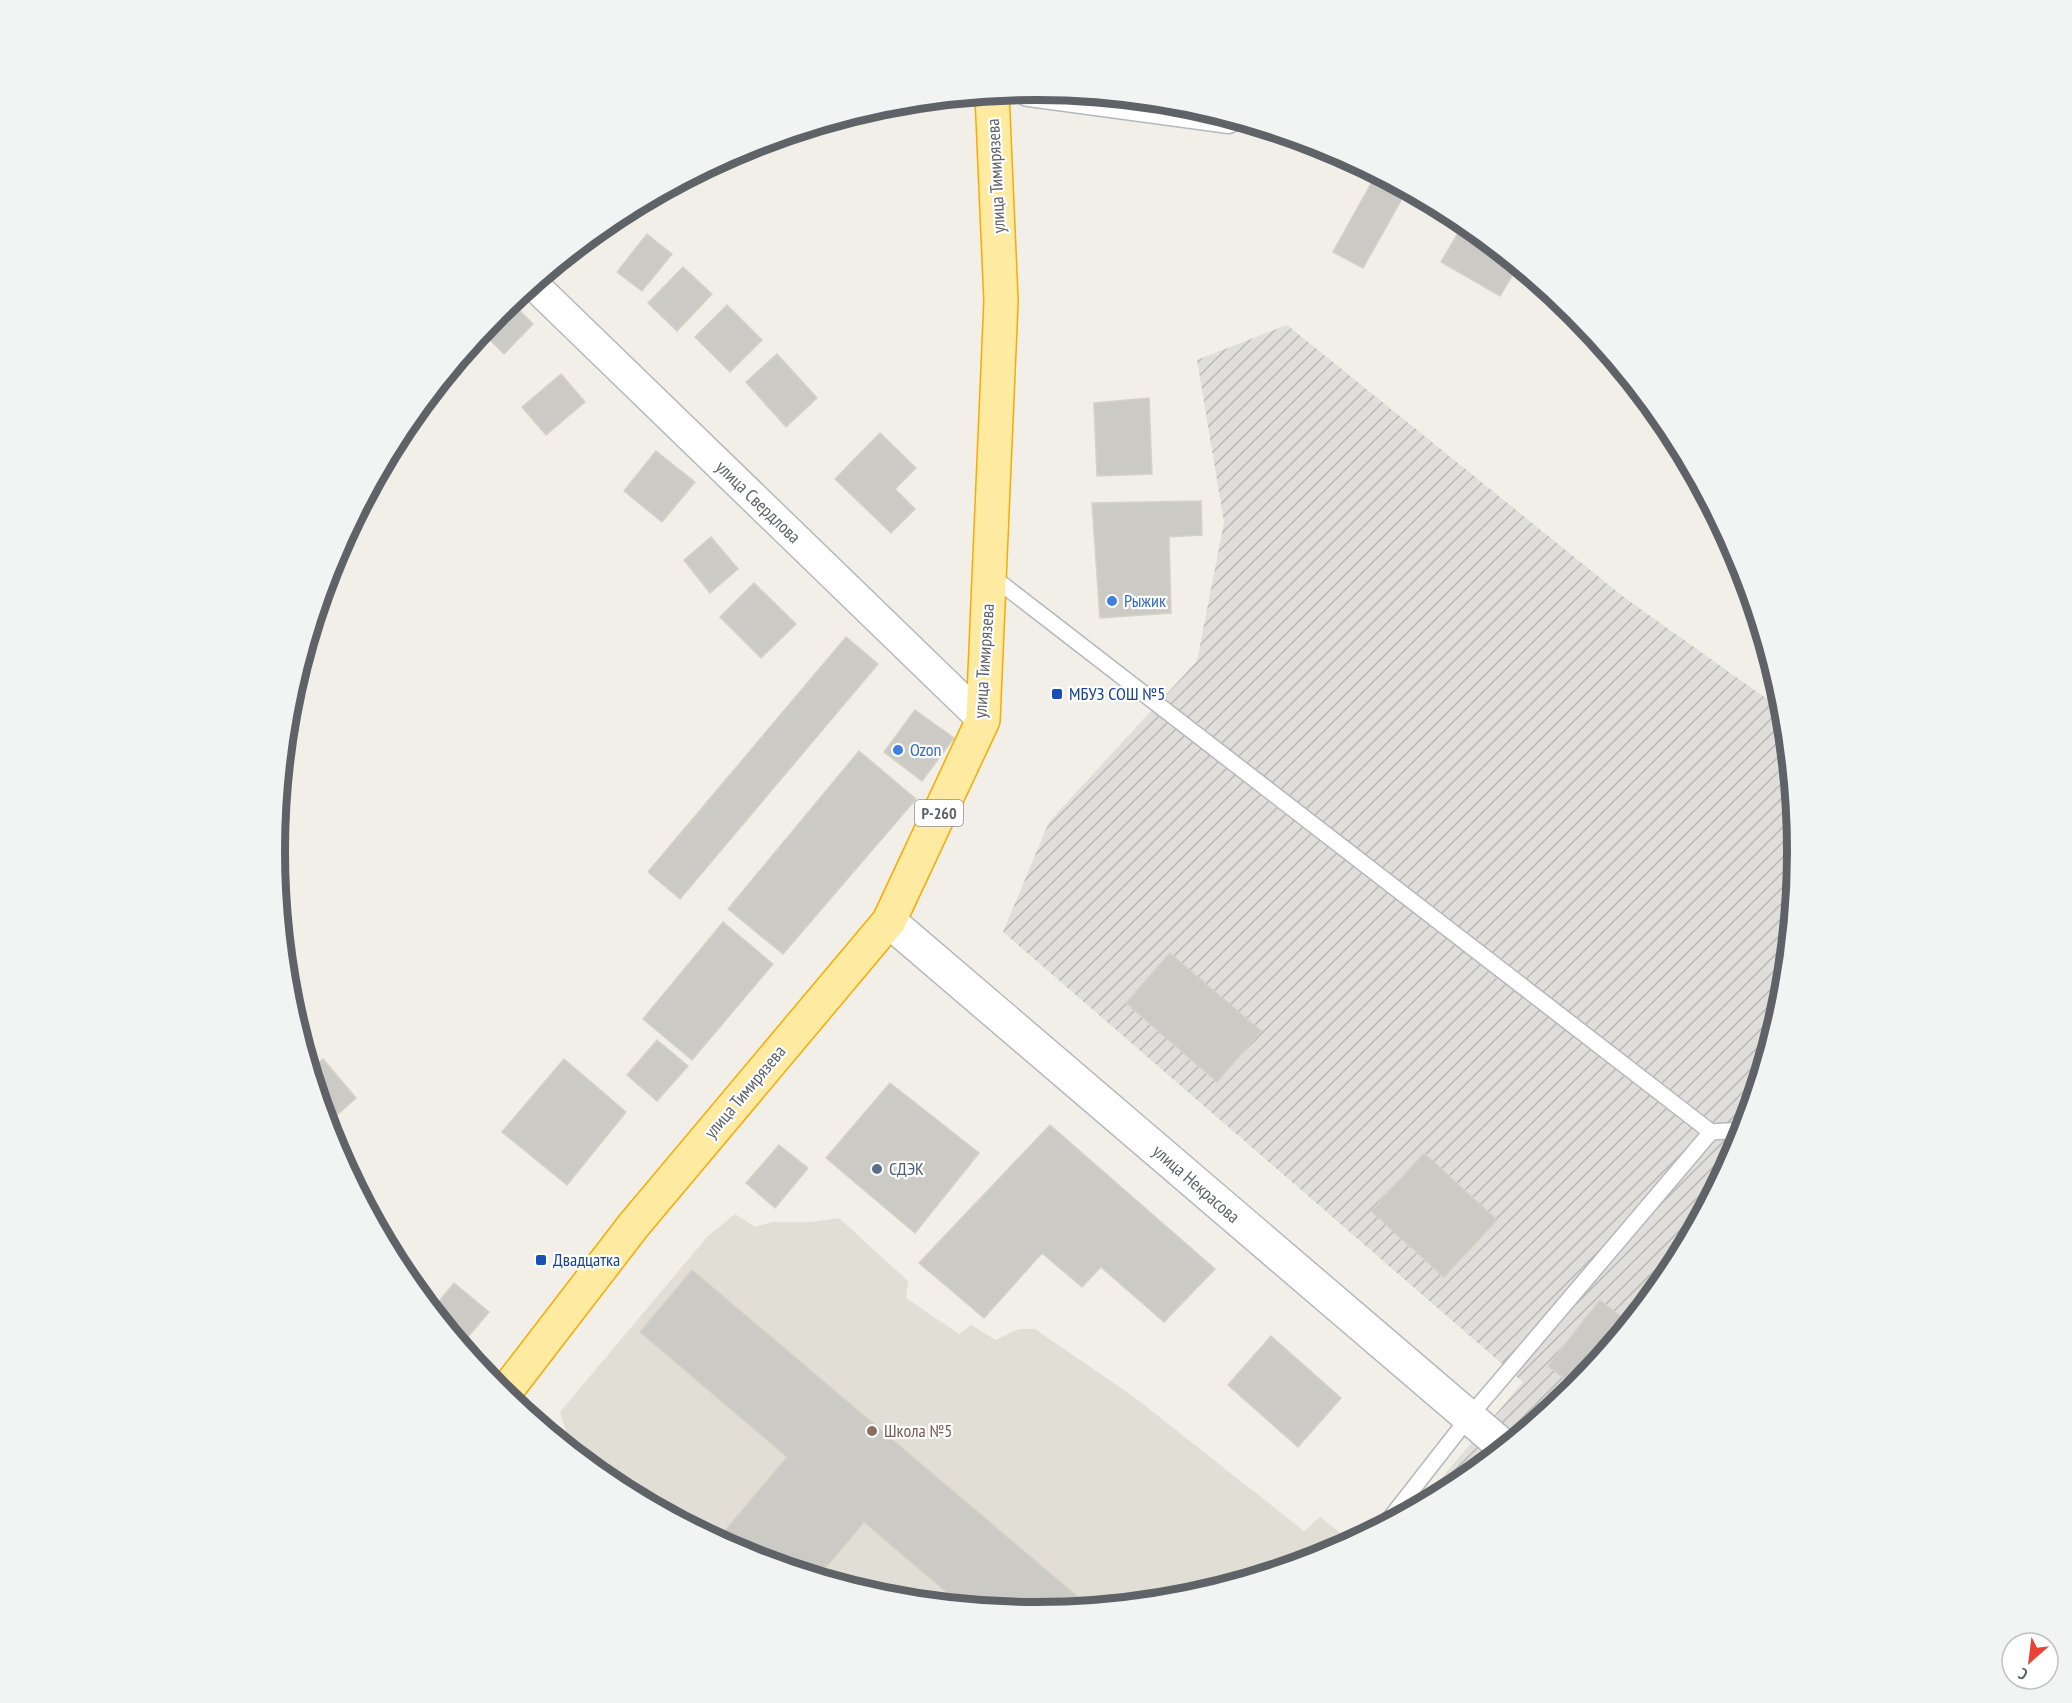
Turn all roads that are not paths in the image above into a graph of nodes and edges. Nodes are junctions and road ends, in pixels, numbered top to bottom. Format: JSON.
{"nodes":[{"id":1,"x":992,"y":102,"type":"edge"},
{"id":2,"x":538,"y":289,"type":"edge"},
{"id":3,"x":989,"y":574,"type":"junction"},
{"id":4,"x":983,"y":720,"type":"junction"},
{"id":5,"x":889,"y":921,"type":"junction"},
{"id":6,"x":1733,"y":1131,"type":"edge"},
{"id":7,"x":1711,"y":1132,"type":"junction"},
{"id":8,"x":509,"y":1387,"type":"edge"},
{"id":9,"x":1469,"y":1417,"type":"junction"},
{"id":10,"x":1498,"y":1443,"type":"edge"},
{"id":11,"x":1397,"y":1510,"type":"edge"}],
"edges":[{"from":1,"to":3,"type":"highway","name":"улица Тимирязева","number":"Р-260"},
{"from":2,"to":4,"type":"street","name":"улица Свердлова"},
{"from":3,"to":4,"type":"highway","name":"улица Тимирязева","number":"Р-260"},
{"from":3,"to":7,"type":"lane"},
{"from":4,"to":5,"type":"highway","name":"улица Тимирязева","number":"Р-260"},
{"from":5,"to":8,"type":"highway","name":"улица Тимирязева","number":"Р-260"},
{"from":5,"to":9,"type":"street","name":"улица Некрасова"},
{"from":6,"to":7,"type":"lane"},
{"from":7,"to":9,"type":"lane"},
{"from":9,"to":10,"type":"street","name":"улица Некрасова"},
{"from":9,"to":11,"type":"lane"}]}
